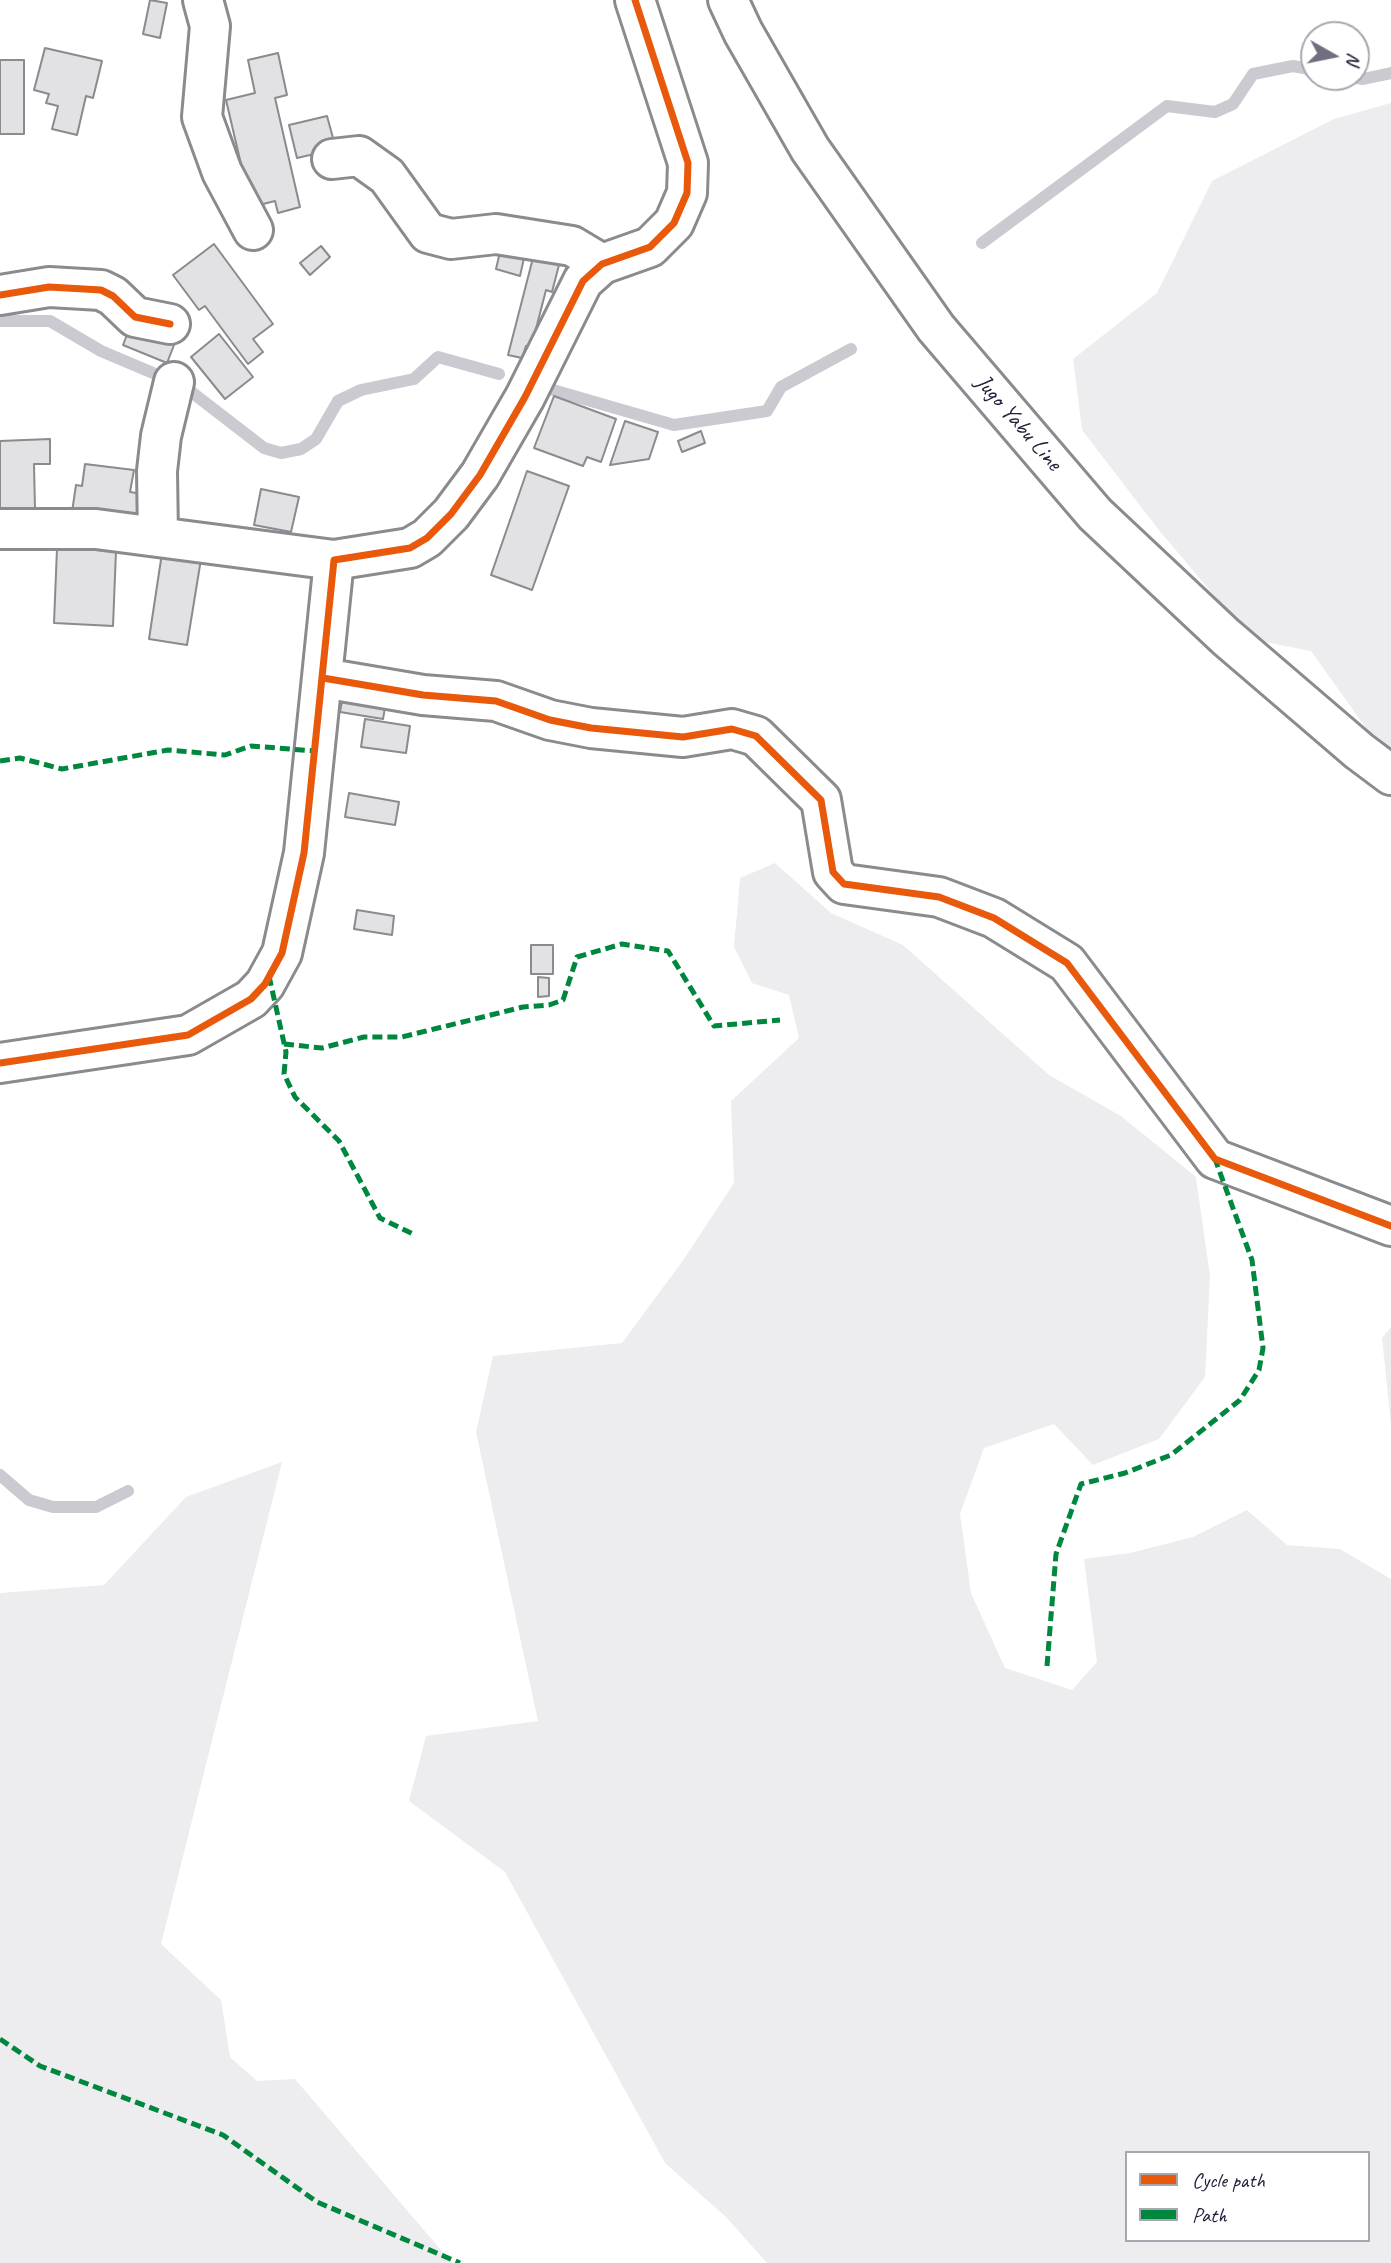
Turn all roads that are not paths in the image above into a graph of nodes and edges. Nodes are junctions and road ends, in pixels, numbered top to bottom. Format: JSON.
{"nodes":[{"id":1,"x":203,"y":0,"type":"edge"},
{"id":2,"x":635,"y":0,"type":"edge"},
{"id":3,"x":729,"y":0,"type":"edge"},
{"id":4,"x":332,"y":159,"type":"dead end"},
{"id":5,"x":253,"y":230,"type":"dead end"},
{"id":6,"x":602,"y":264,"type":"junction"},
{"id":7,"x":0,"y":295,"type":"edge"},
{"id":8,"x":170,"y":324,"type":"dead end"},
{"id":9,"x":174,"y":382,"type":"dead end"},
{"id":10,"x":0,"y":529,"type":"edge"},
{"id":11,"x":158,"y":536,"type":"junction"},
{"id":12,"x":334,"y":559,"type":"junction"},
{"id":13,"x":323,"y":678,"type":"junction"},
{"id":14,"x":1391,"y":775,"type":"edge"},
{"id":15,"x":0,"y":1063,"type":"edge"},
{"id":16,"x":1391,"y":1226,"type":"edge"}],
"edges":[{"from":1,"to":5,"type":"street"},
{"from":2,"to":6,"type":"street"},
{"from":3,"to":14,"type":"street","name":"Jugo Yabu Line"},
{"from":4,"to":6,"type":"street"},
{"from":6,"to":12,"type":"street"},
{"from":7,"to":8,"type":"street"},
{"from":9,"to":11,"type":"street"},
{"from":10,"to":11,"type":"street"},
{"from":11,"to":12,"type":"street"},
{"from":12,"to":13,"type":"street"},
{"from":13,"to":15,"type":"street"},
{"from":13,"to":16,"type":"street"}]}
